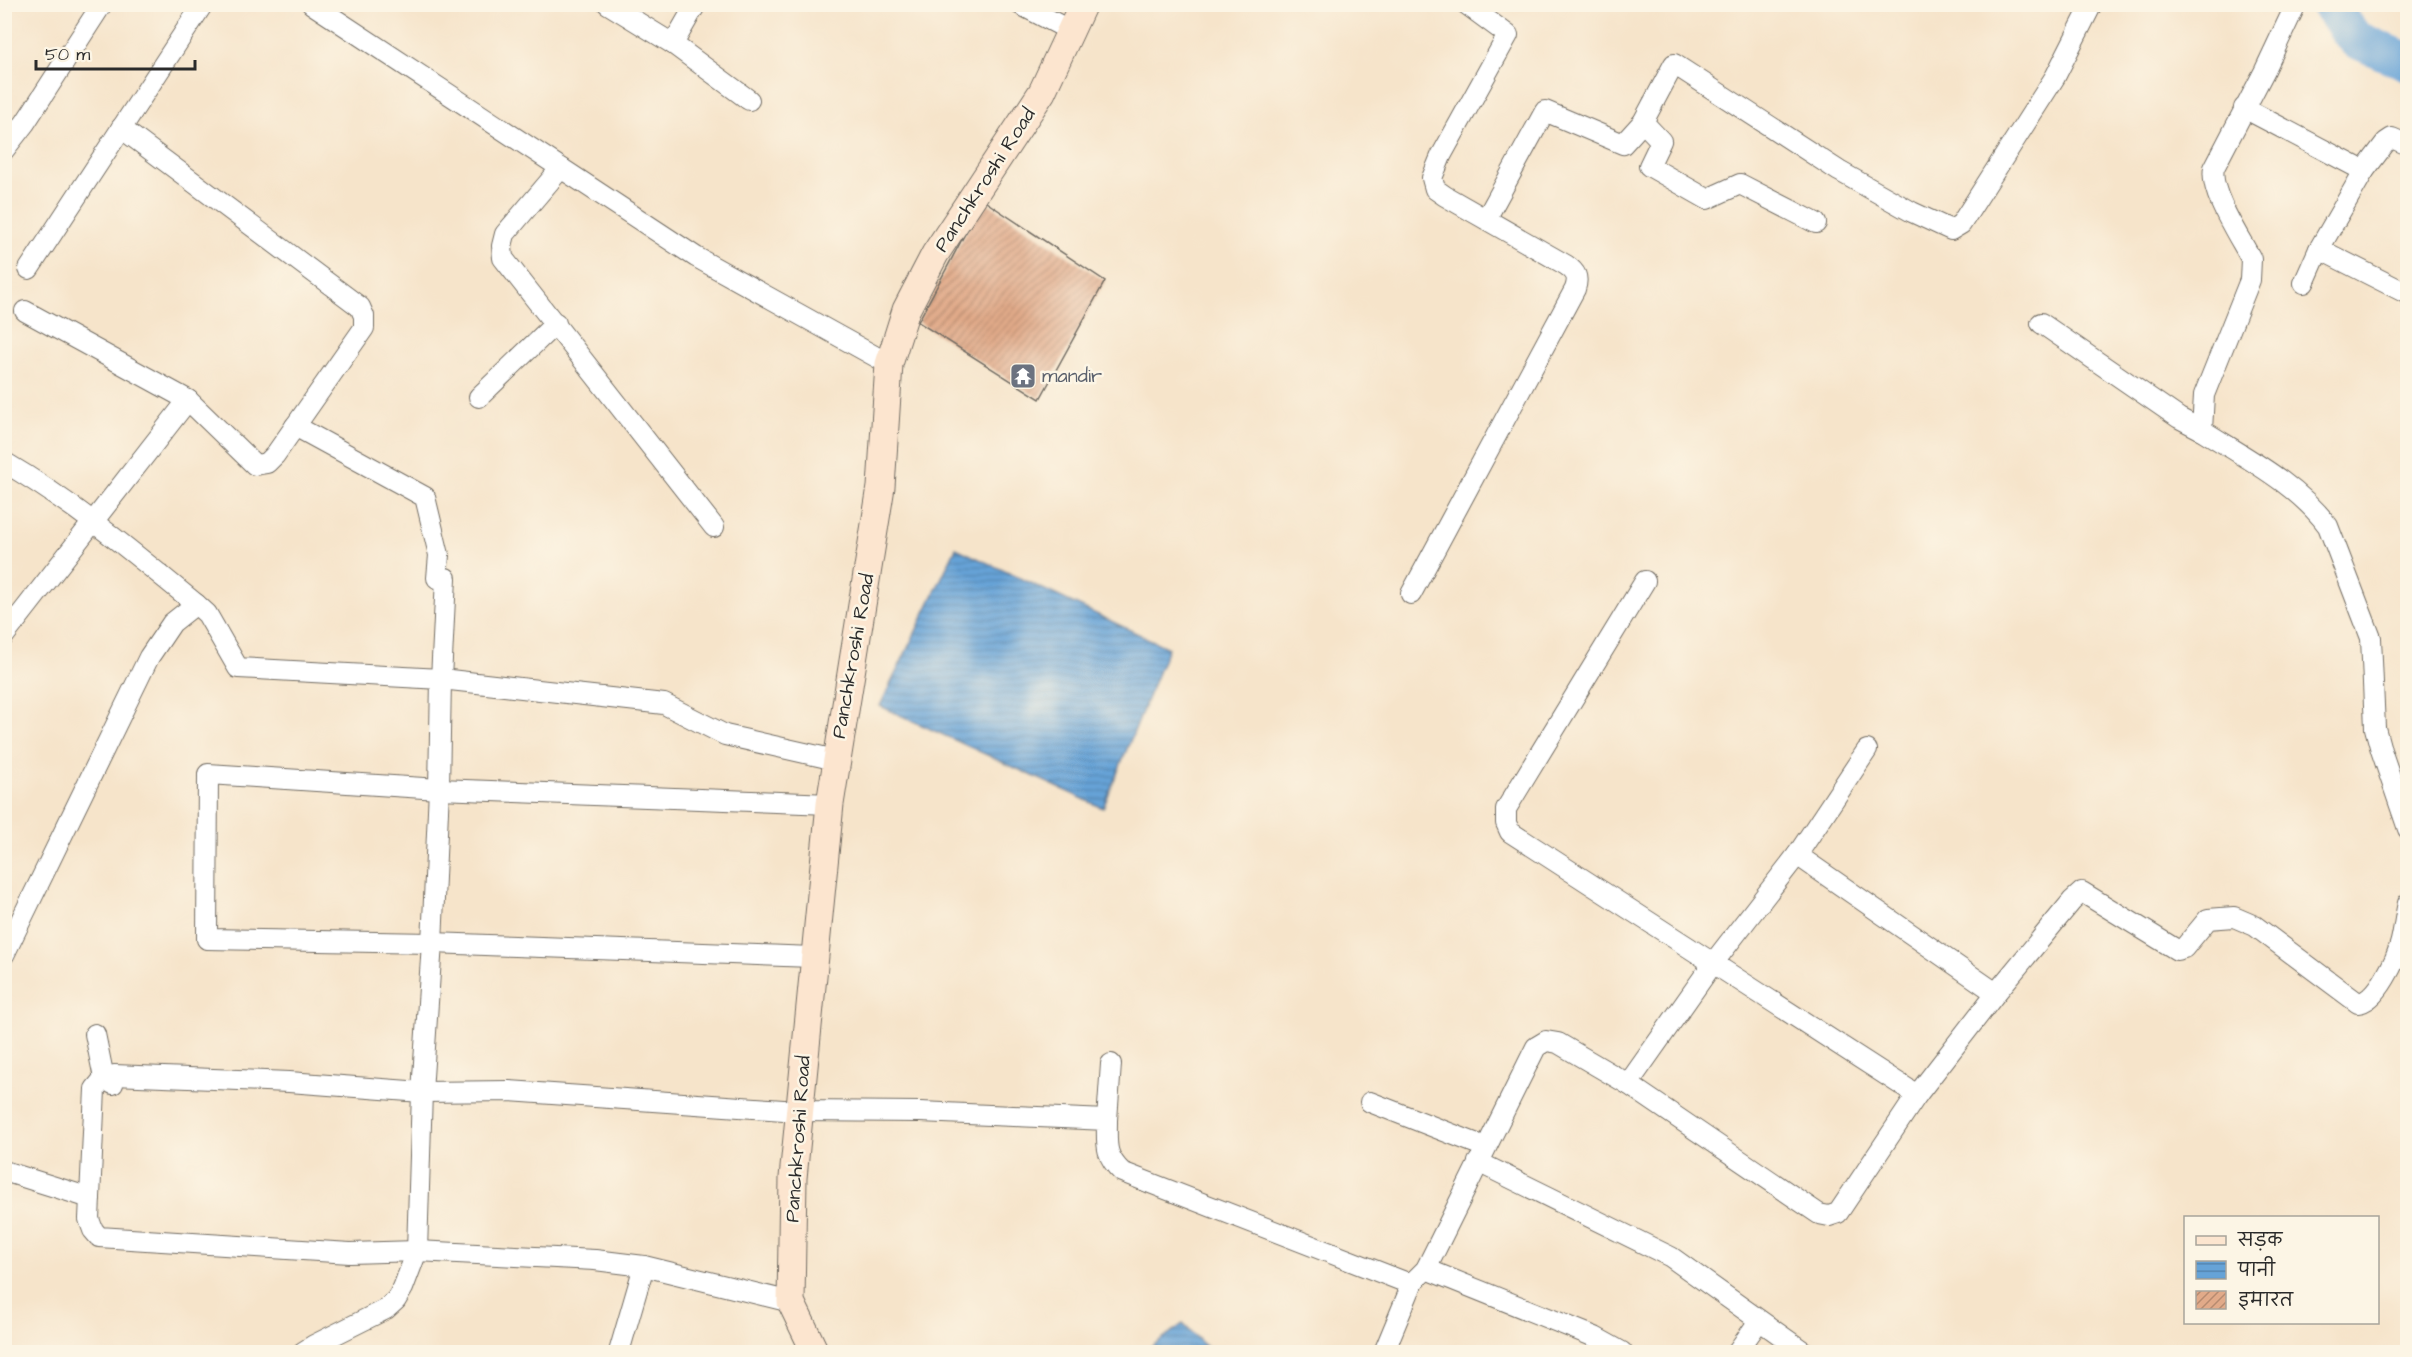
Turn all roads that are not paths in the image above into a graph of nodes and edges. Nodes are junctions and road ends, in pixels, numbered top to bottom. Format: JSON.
{"nodes":[{"id":1,"x":102,"y":4,"type":"edge"},
{"id":2,"x":202,"y":4,"type":"edge"},
{"id":3,"x":312,"y":4,"type":"edge"},
{"id":4,"x":608,"y":4,"type":"edge"},
{"id":5,"x":696,"y":4,"type":"edge"},
{"id":6,"x":1019,"y":4,"type":"edge"},
{"id":7,"x":1083,"y":4,"type":"edge"},
{"id":8,"x":1466,"y":4,"type":"edge"},
{"id":9,"x":2092,"y":4,"type":"edge"},
{"id":10,"x":2296,"y":4,"type":"edge"},
{"id":11,"x":1071,"y":31,"type":"junction"},
{"id":12,"x":673,"y":44,"type":"junction"},
{"id":13,"x":749,"y":100,"type":"dead end"},
{"id":14,"x":2244,"y":108,"type":"junction"},
{"id":15,"x":1643,"y":122,"type":"junction"},
{"id":16,"x":121,"y":129,"type":"junction"},
{"id":17,"x":2408,"y":145,"type":"edge"},
{"id":18,"x":4,"y":150,"type":"edge"},
{"id":19,"x":561,"y":168,"type":"junction"},
{"id":20,"x":2364,"y":171,"type":"junction"},
{"id":21,"x":1486,"y":219,"type":"junction"},
{"id":22,"x":1816,"y":223,"type":"dead end"},
{"id":23,"x":2319,"y":249,"type":"junction"},
{"id":24,"x":29,"y":269,"type":"dead end"},
{"id":25,"x":2304,"y":283,"type":"dead end"},
{"id":26,"x":2408,"y":294,"type":"edge"},
{"id":27,"x":25,"y":311,"type":"dead end"},
{"id":28,"x":556,"y":323,"type":"junction"},
{"id":29,"x":2041,"y":323,"type":"dead end"},
{"id":30,"x":889,"y":364,"type":"junction"},
{"id":31,"x":479,"y":397,"type":"dead end"},
{"id":32,"x":189,"y":400,"type":"junction"},
{"id":33,"x":295,"y":426,"type":"junction"},
{"id":34,"x":2202,"y":430,"type":"junction"},
{"id":35,"x":4,"y":462,"type":"edge"},
{"id":36,"x":94,"y":521,"type":"junction"},
{"id":37,"x":714,"y":527,"type":"dead end"},
{"id":38,"x":1645,"y":581,"type":"dead end"},
{"id":39,"x":1411,"y":594,"type":"dead end"},
{"id":40,"x":196,"y":604,"type":"junction"},
{"id":41,"x":4,"y":636,"type":"edge"},
{"id":42,"x":441,"y":680,"type":"junction"},
{"id":43,"x":1867,"y":750,"type":"dead end"},
{"id":44,"x":836,"y":760,"type":"junction"},
{"id":45,"x":439,"y":789,"type":"junction"},
{"id":46,"x":830,"y":804,"type":"junction"},
{"id":47,"x":2408,"y":829,"type":"edge"},
{"id":48,"x":1797,"y":855,"type":"junction"},
{"id":49,"x":2408,"y":903,"type":"edge"},
{"id":50,"x":432,"y":943,"type":"junction"},
{"id":51,"x":4,"y":956,"type":"edge"},
{"id":52,"x":813,"y":957,"type":"junction"},
{"id":53,"x":1714,"y":962,"type":"junction"},
{"id":54,"x":1996,"y":993,"type":"junction"},
{"id":55,"x":95,"y":1034,"type":"dead end"},
{"id":56,"x":1111,"y":1065,"type":"dead end"},
{"id":57,"x":108,"y":1081,"type":"junction"},
{"id":58,"x":1628,"y":1084,"type":"junction"},
{"id":59,"x":422,"y":1092,"type":"junction"},
{"id":60,"x":1917,"y":1095,"type":"junction"},
{"id":61,"x":1370,"y":1102,"type":"dead end"},
{"id":62,"x":798,"y":1112,"type":"junction"},
{"id":63,"x":1107,"y":1120,"type":"junction"},
{"id":64,"x":1482,"y":1154,"type":"junction"},
{"id":65,"x":4,"y":1171,"type":"edge"},
{"id":66,"x":90,"y":1198,"type":"junction"},
{"id":67,"x":417,"y":1251,"type":"junction"},
{"id":68,"x":644,"y":1266,"type":"junction"},
{"id":69,"x":1420,"y":1275,"type":"junction"},
{"id":70,"x":791,"y":1302,"type":"junction"},
{"id":71,"x":1759,"y":1321,"type":"junction"},
{"id":72,"x":303,"y":1353,"type":"edge"},
{"id":73,"x":619,"y":1353,"type":"edge"},
{"id":74,"x":815,"y":1353,"type":"edge"},
{"id":75,"x":1384,"y":1353,"type":"edge"},
{"id":76,"x":1622,"y":1353,"type":"edge"},
{"id":77,"x":1737,"y":1353,"type":"edge"},
{"id":78,"x":1803,"y":1353,"type":"edge"}],
"edges":[{"from":1,"to":18,"type":"street"},
{"from":2,"to":16,"type":"street"},
{"from":3,"to":19,"type":"street"},
{"from":4,"to":12,"type":"street"},
{"from":5,"to":12,"type":"street"},
{"from":6,"to":11,"type":"street"},
{"from":7,"to":11,"type":"street","name":"Panchkroshi Road"},
{"from":8,"to":21,"type":"street"},
{"from":9,"to":15,"type":"street"},
{"from":10,"to":14,"type":"street"},
{"from":11,"to":30,"type":"street","name":"Panchkroshi Road"},
{"from":12,"to":13,"type":"street"},
{"from":14,"to":20,"type":"street"},
{"from":14,"to":34,"type":"street"},
{"from":15,"to":21,"type":"street"},
{"from":15,"to":22,"type":"street"},
{"from":16,"to":24,"type":"street"},
{"from":16,"to":33,"type":"street"},
{"from":17,"to":20,"type":"street"},
{"from":19,"to":28,"type":"street"},
{"from":19,"to":30,"type":"street"},
{"from":20,"to":23,"type":"street"},
{"from":21,"to":39,"type":"street"},
{"from":23,"to":25,"type":"street"},
{"from":23,"to":26,"type":"street"},
{"from":27,"to":32,"type":"street"},
{"from":28,"to":31,"type":"street"},
{"from":28,"to":37,"type":"street"},
{"from":29,"to":34,"type":"street"},
{"from":30,"to":44,"type":"street","name":"Panchkroshi Road"},
{"from":32,"to":33,"type":"street"},
{"from":32,"to":36,"type":"street"},
{"from":33,"to":42,"type":"street"},
{"from":34,"to":47,"type":"street"},
{"from":35,"to":36,"type":"street"},
{"from":36,"to":40,"type":"street"},
{"from":36,"to":41,"type":"street"},
{"from":38,"to":53,"type":"street"},
{"from":40,"to":42,"type":"street"},
{"from":40,"to":51,"type":"street"},
{"from":42,"to":44,"type":"street"},
{"from":42,"to":45,"type":"street"},
{"from":43,"to":48,"type":"street"},
{"from":44,"to":46,"type":"street","name":"Panchkroshi Road"},
{"from":45,"to":46,"type":"street"},
{"from":45,"to":50,"type":"street"},
{"from":45,"to":50,"type":"street"},
{"from":46,"to":52,"type":"street","name":"Panchkroshi Road"},
{"from":48,"to":53,"type":"street"},
{"from":48,"to":54,"type":"street"},
{"from":49,"to":54,"type":"street"},
{"from":50,"to":52,"type":"street"},
{"from":50,"to":59,"type":"street"},
{"from":52,"to":62,"type":"street","name":"Panchkroshi Road"},
{"from":53,"to":58,"type":"street"},
{"from":53,"to":60,"type":"street"},
{"from":54,"to":60,"type":"street"},
{"from":55,"to":57,"type":"street"},
{"from":56,"to":63,"type":"street"},
{"from":57,"to":59,"type":"street"},
{"from":57,"to":66,"type":"street"},
{"from":58,"to":60,"type":"street"},
{"from":58,"to":64,"type":"street"},
{"from":59,"to":62,"type":"street"},
{"from":59,"to":67,"type":"street"},
{"from":61,"to":64,"type":"street"},
{"from":62,"to":63,"type":"street"},
{"from":62,"to":70,"type":"street","name":"Panchkroshi Road"},
{"from":63,"to":69,"type":"street"},
{"from":64,"to":69,"type":"street"},
{"from":64,"to":71,"type":"street"},
{"from":65,"to":66,"type":"street"},
{"from":66,"to":67,"type":"street"},
{"from":67,"to":68,"type":"street"},
{"from":67,"to":72,"type":"street"},
{"from":68,"to":70,"type":"street"},
{"from":68,"to":73,"type":"street"},
{"from":69,"to":75,"type":"street"},
{"from":69,"to":76,"type":"street"},
{"from":70,"to":74,"type":"street","name":"Panchkroshi Road"},
{"from":71,"to":77,"type":"street"},
{"from":71,"to":78,"type":"street"}]}
